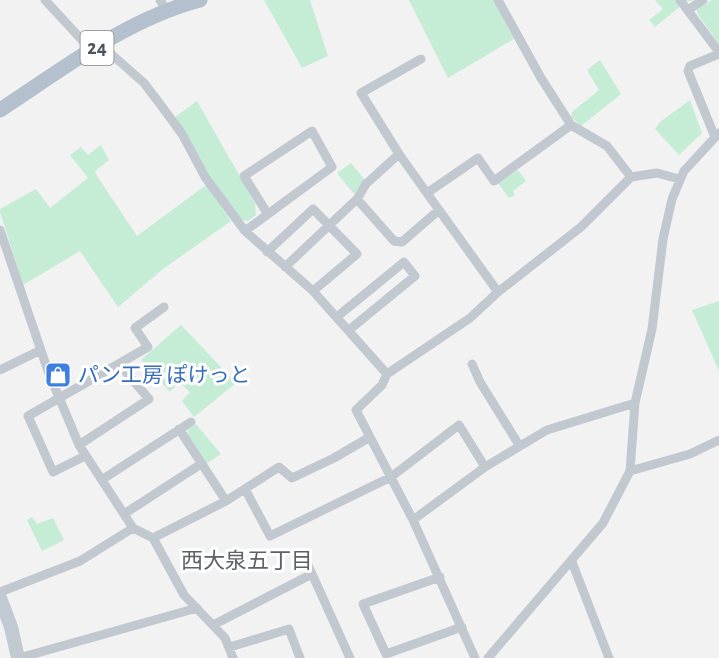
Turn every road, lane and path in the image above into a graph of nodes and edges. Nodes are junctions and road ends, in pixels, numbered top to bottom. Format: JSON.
{"nodes":[{"id":1,"x":45,"y":0,"type":"edge"},
{"id":2,"x":200,"y":0,"type":"edge"},
{"id":3,"x":498,"y":0,"type":"edge"},
{"id":4,"x":680,"y":0,"type":"edge"},
{"id":5,"x":703,"y":0,"type":"edge"},
{"id":6,"x":164,"y":6,"type":"edge"},
{"id":7,"x":688,"y":10,"type":"junction"},
{"id":8,"x":96,"y":48,"type":"junction"},
{"id":9,"x":719,"y":53,"type":"edge"},
{"id":10,"x":421,"y":59,"type":"dead end"},
{"id":11,"x":0,"y":110,"type":"edge"},
{"id":12,"x":571,"y":125,"type":"junction"},
{"id":13,"x":717,"y":135,"type":"edge"},
{"id":14,"x":399,"y":154,"type":"junction"},
{"id":15,"x":631,"y":177,"type":"junction"},
{"id":16,"x":680,"y":179,"type":"junction"},
{"id":17,"x":427,"y":193,"type":"junction"},
{"id":18,"x":357,"y":199,"type":"junction"},
{"id":19,"x":440,"y":210,"type":"junction"},
{"id":20,"x":267,"y":213,"type":"junction"},
{"id":21,"x":330,"y":225,"type":"junction"},
{"id":22,"x":0,"y":230,"type":"edge"},
{"id":23,"x":245,"y":231,"type":"junction"},
{"id":24,"x":267,"y":252,"type":"junction"},
{"id":25,"x":285,"y":267,"type":"junction"},
{"id":26,"x":314,"y":291,"type":"junction"},
{"id":27,"x":498,"y":292,"type":"junction"},
{"id":28,"x":164,"y":307,"type":"dead end"},
{"id":29,"x":338,"y":316,"type":"junction"},
{"id":30,"x":349,"y":330,"type":"junction"},
{"id":31,"x":41,"y":350,"type":"junction"},
{"id":32,"x":119,"y":364,"type":"junction"},
{"id":33,"x":472,"y":364,"type":"dead end"},
{"id":34,"x":0,"y":370,"type":"edge"},
{"id":35,"x":387,"y":374,"type":"junction"},
{"id":36,"x":60,"y":398,"type":"junction"},
{"id":37,"x":635,"y":403,"type":"junction"},
{"id":38,"x":191,"y":422,"type":"dead end"},
{"id":39,"x":179,"y":429,"type":"junction"},
{"id":40,"x":370,"y":437,"type":"junction"},
{"id":41,"x":719,"y":440,"type":"edge"},
{"id":42,"x":79,"y":445,"type":"junction"},
{"id":43,"x":519,"y":445,"type":"junction"},
{"id":44,"x":85,"y":456,"type":"junction"},
{"id":45,"x":201,"y":464,"type":"junction"},
{"id":46,"x":485,"y":467,"type":"junction"},
{"id":47,"x":630,"y":471,"type":"junction"},
{"id":48,"x":391,"y":477,"type":"junction"},
{"id":49,"x":103,"y":479,"type":"junction"},
{"id":50,"x":245,"y":489,"type":"junction"},
{"id":51,"x":226,"y":501,"type":"junction"},
{"id":52,"x":124,"y":514,"type":"junction"},
{"id":53,"x":413,"y":519,"type":"junction"},
{"id":54,"x":133,"y":528,"type":"junction"},
{"id":55,"x":153,"y":538,"type":"junction"},
{"id":56,"x":303,"y":554,"type":"dead end"},
{"id":57,"x":572,"y":562,"type":"junction"},
{"id":58,"x":312,"y":574,"type":"junction"},
{"id":59,"x":440,"y":577,"type":"junction"},
{"id":60,"x":0,"y":592,"type":"edge"},
{"id":61,"x":0,"y":598,"type":"edge"},
{"id":62,"x":197,"y":608,"type":"junction"},
{"id":63,"x":213,"y":625,"type":"junction"},
{"id":64,"x":462,"y":627,"type":"junction"},
{"id":65,"x":230,"y":647,"type":"junction"},
{"id":66,"x":18,"y":658,"type":"edge"},
{"id":67,"x":233,"y":658,"type":"edge"},
{"id":68,"x":300,"y":658,"type":"edge"},
{"id":69,"x":350,"y":658,"type":"edge"},
{"id":70,"x":475,"y":658,"type":"edge"},
{"id":71,"x":489,"y":658,"type":"edge"},
{"id":72,"x":609,"y":658,"type":"edge"}],
"edges":[{"from":1,"to":8,"type":"street"},
{"from":2,"to":6,"type":"main road","number":"24"},
{"from":3,"to":12,"type":"street"},
{"from":4,"to":7,"type":"street"},
{"from":5,"to":7,"type":"street"},
{"from":6,"to":8,"type":"main road","number":"24"},
{"from":7,"to":9,"type":"street"},
{"from":8,"to":11,"type":"main road","number":"24"},
{"from":8,"to":23,"type":"street"},
{"from":9,"to":13,"type":"street"},
{"from":10,"to":14,"type":"street"},
{"from":12,"to":15,"type":"street"},
{"from":12,"to":17,"type":"street"},
{"from":13,"to":16,"type":"street"},
{"from":14,"to":17,"type":"street"},
{"from":14,"to":18,"type":"street"},
{"from":15,"to":16,"type":"street"},
{"from":15,"to":27,"type":"street"},
{"from":16,"to":37,"type":"street"},
{"from":17,"to":19,"type":"street"},
{"from":18,"to":19,"type":"street"},
{"from":18,"to":21,"type":"street"},
{"from":19,"to":27,"type":"street"},
{"from":20,"to":20,"type":"street"},
{"from":20,"to":23,"type":"street"},
{"from":21,"to":24,"type":"street"},
{"from":21,"to":25,"type":"street"},
{"from":21,"to":26,"type":"street"},
{"from":22,"to":31,"type":"street"},
{"from":23,"to":24,"type":"street"},
{"from":24,"to":25,"type":"street"},
{"from":25,"to":26,"type":"street"},
{"from":26,"to":29,"type":"street"},
{"from":27,"to":35,"type":"street"},
{"from":28,"to":32,"type":"street"},
{"from":29,"to":30,"type":"street"},
{"from":29,"to":30,"type":"street"},
{"from":30,"to":35,"type":"street"},
{"from":31,"to":34,"type":"street"},
{"from":31,"to":36,"type":"street"},
{"from":32,"to":36,"type":"street"},
{"from":32,"to":42,"type":"street"},
{"from":33,"to":43,"type":"street"},
{"from":35,"to":40,"type":"street"},
{"from":36,"to":42,"type":"street"},
{"from":36,"to":44,"type":"street"},
{"from":37,"to":43,"type":"street"},
{"from":37,"to":47,"type":"street"},
{"from":38,"to":39,"type":"street"},
{"from":39,"to":45,"type":"street"},
{"from":39,"to":49,"type":"street"},
{"from":40,"to":48,"type":"street"},
{"from":40,"to":50,"type":"street"},
{"from":41,"to":47,"type":"street"},
{"from":42,"to":44,"type":"street"},
{"from":43,"to":46,"type":"street"},
{"from":44,"to":49,"type":"street"},
{"from":45,"to":51,"type":"street"},
{"from":45,"to":52,"type":"street"},
{"from":46,"to":48,"type":"street"},
{"from":46,"to":53,"type":"street"},
{"from":47,"to":57,"type":"street"},
{"from":48,"to":50,"type":"street"},
{"from":48,"to":53,"type":"street"},
{"from":49,"to":52,"type":"street"},
{"from":50,"to":51,"type":"street"},
{"from":51,"to":55,"type":"street"},
{"from":52,"to":54,"type":"street"},
{"from":53,"to":59,"type":"street"},
{"from":54,"to":55,"type":"street"},
{"from":54,"to":60,"type":"street"},
{"from":55,"to":62,"type":"street"},
{"from":56,"to":58,"type":"street"},
{"from":57,"to":71,"type":"street"},
{"from":57,"to":72,"type":"street"},
{"from":58,"to":63,"type":"street"},
{"from":58,"to":69,"type":"street"},
{"from":59,"to":64,"type":"street"},
{"from":59,"to":64,"type":"street"},
{"from":61,"to":66,"type":"street"},
{"from":62,"to":63,"type":"street"},
{"from":62,"to":66,"type":"street"},
{"from":63,"to":65,"type":"street"},
{"from":64,"to":70,"type":"street"},
{"from":65,"to":67,"type":"street"},
{"from":65,"to":68,"type":"street"}]}
